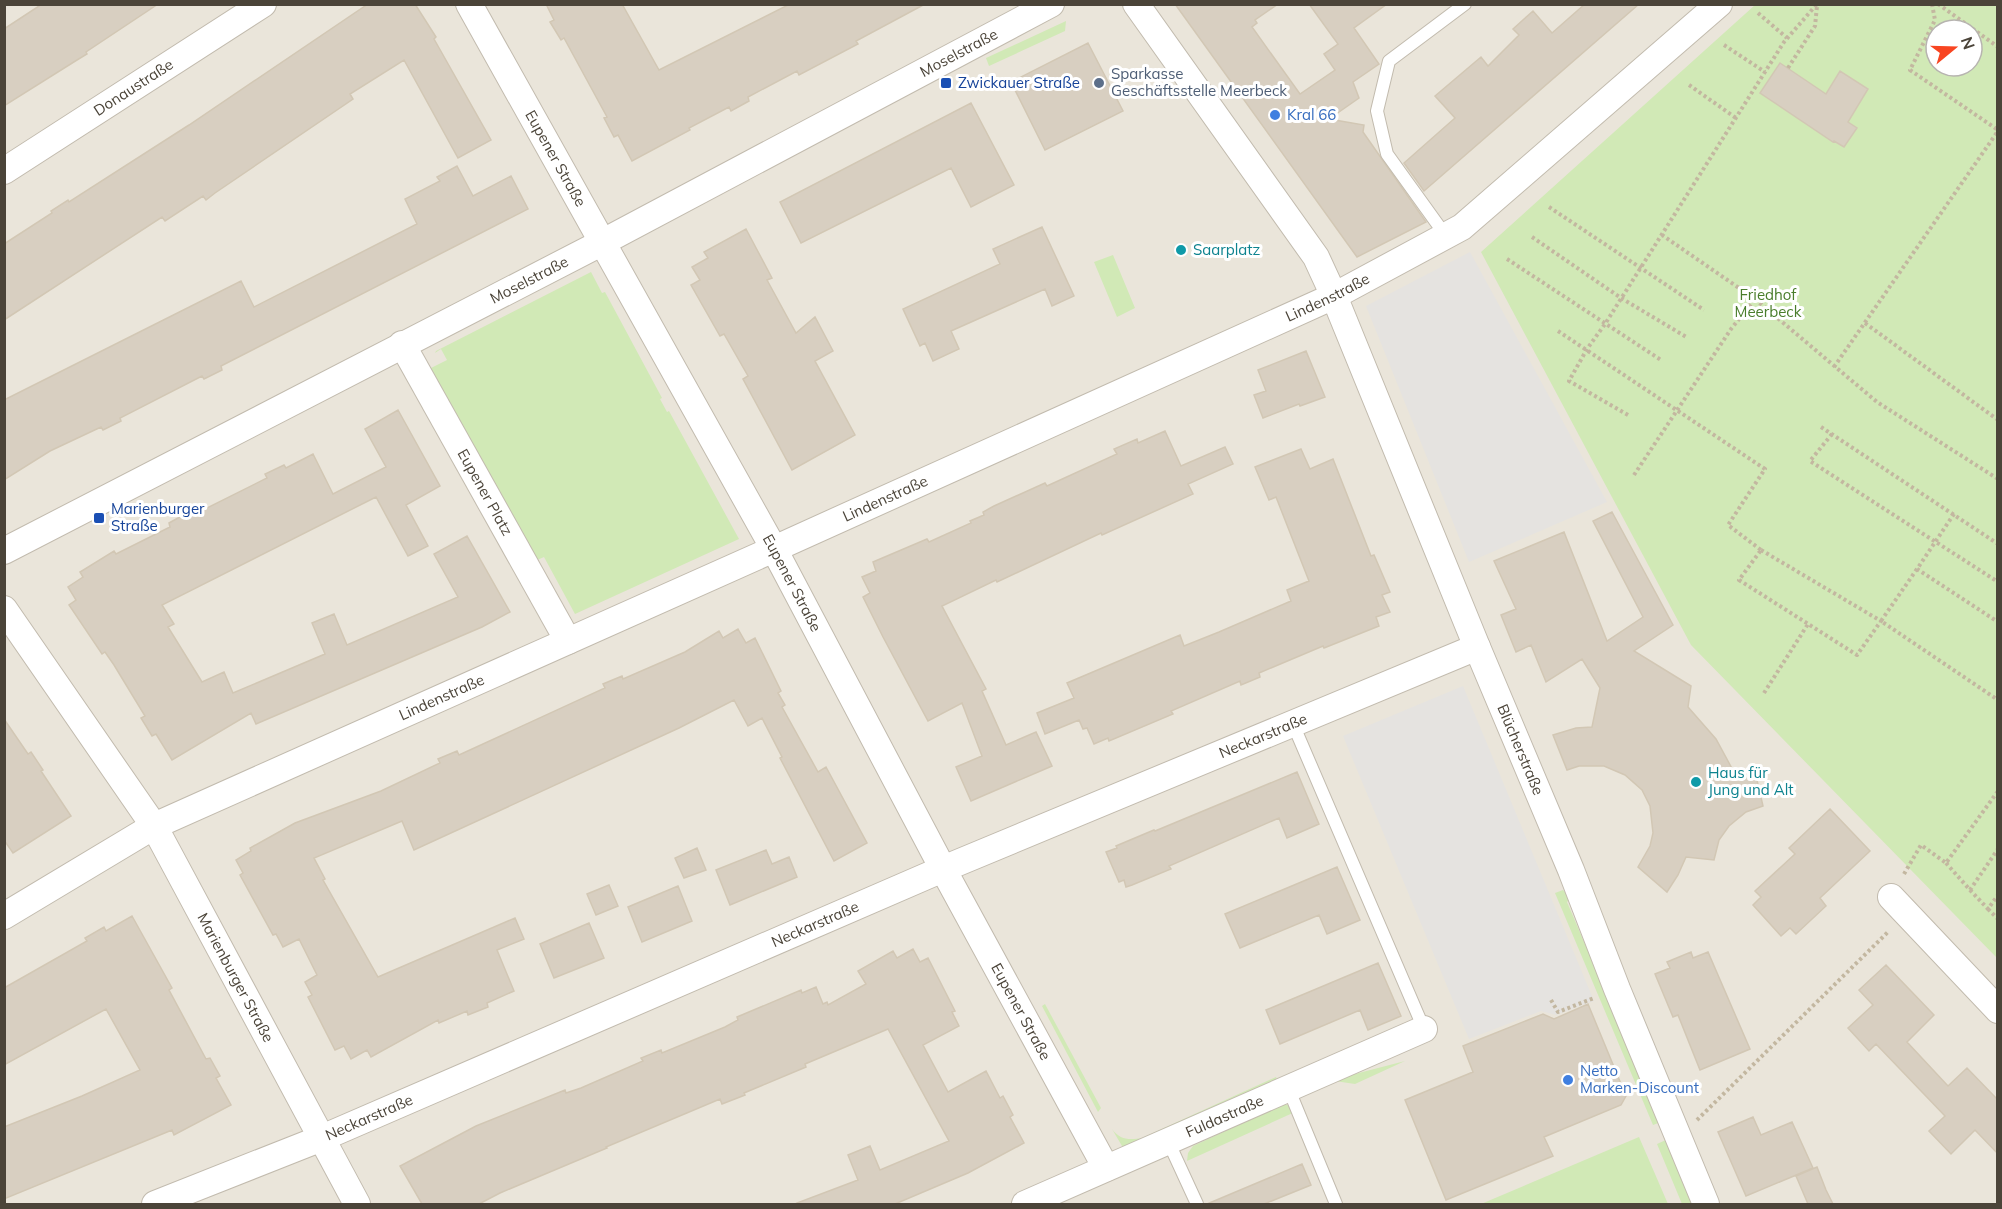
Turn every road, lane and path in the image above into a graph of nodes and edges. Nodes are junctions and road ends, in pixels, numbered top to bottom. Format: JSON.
{"nodes":[{"id":1,"x":263,"y":4,"type":"edge"},
{"id":2,"x":469,"y":4,"type":"edge"},
{"id":3,"x":1052,"y":4,"type":"edge"},
{"id":4,"x":1136,"y":4,"type":"edge"},
{"id":5,"x":1465,"y":4,"type":"edge"},
{"id":6,"x":1719,"y":4,"type":"edge"},
{"id":7,"x":1932,"y":4,"type":"edge"},
{"id":8,"x":1938,"y":4,"type":"edge"},
{"id":9,"x":1817,"y":5,"type":"edge"},
{"id":10,"x":1758,"y":13,"type":"dead end"},
{"id":11,"x":1787,"y":38,"type":"junction"},
{"id":12,"x":1724,"y":45,"type":"dead end"},
{"id":13,"x":1998,"y":47,"type":"edge"},
{"id":14,"x":1788,"y":68,"type":"dead end"},
{"id":15,"x":1765,"y":72,"type":"junction"},
{"id":16,"x":1689,"y":85,"type":"dead end"},
{"id":17,"x":1736,"y":118,"type":"junction"},
{"id":18,"x":1998,"y":131,"type":"edge"},
{"id":19,"x":4,"y":171,"type":"edge"},
{"id":20,"x":1549,"y":207,"type":"dead end"},
{"id":21,"x":1662,"y":235,"type":"junction"},
{"id":22,"x":1446,"y":236,"type":"junction"},
{"id":23,"x":1532,"y":237,"type":"dead end"},
{"id":24,"x":603,"y":242,"type":"junction"},
{"id":25,"x":1507,"y":259,"type":"dead end"},
{"id":26,"x":1640,"y":269,"type":"junction"},
{"id":27,"x":1334,"y":296,"type":"junction"},
{"id":28,"x":1622,"y":298,"type":"junction"},
{"id":29,"x":1755,"y":299,"type":"junction"},
{"id":30,"x":1704,"y":310,"type":"dead end"},
{"id":31,"x":1865,"y":323,"type":"junction"},
{"id":32,"x":1605,"y":324,"type":"junction"},
{"id":33,"x":1558,"y":331,"type":"dead end"},
{"id":34,"x":1688,"y":338,"type":"dead end"},
{"id":35,"x":402,"y":344,"type":"junction"},
{"id":36,"x":1587,"y":349,"type":"junction"},
{"id":37,"x":1661,"y":360,"type":"dead end"},
{"id":38,"x":1834,"y":367,"type":"junction"},
{"id":39,"x":1678,"y":410,"type":"junction"},
{"id":40,"x":1628,"y":415,"type":"dead end"},
{"id":41,"x":1998,"y":420,"type":"edge"},
{"id":42,"x":1821,"y":427,"type":"dead end"},
{"id":43,"x":1832,"y":434,"type":"junction"},
{"id":44,"x":1634,"y":475,"type":"dead end"},
{"id":45,"x":1998,"y":479,"type":"edge"},
{"id":46,"x":1954,"y":514,"type":"junction"},
{"id":47,"x":1936,"y":542,"type":"junction"},
{"id":48,"x":1998,"y":543,"type":"edge"},
{"id":49,"x":774,"y":549,"type":"junction"},
{"id":50,"x":1761,"y":550,"type":"junction"},
{"id":51,"x":4,"y":551,"type":"edge"},
{"id":52,"x":1917,"y":569,"type":"junction"},
{"id":53,"x":1998,"y":582,"type":"edge"},
{"id":54,"x":4,"y":609,"type":"edge"},
{"id":55,"x":1881,"y":621,"type":"junction"},
{"id":56,"x":1998,"y":622,"type":"edge"},
{"id":57,"x":1808,"y":624,"type":"junction"},
{"id":58,"x":568,"y":640,"type":"junction"},
{"id":59,"x":1477,"y":647,"type":"junction"},
{"id":60,"x":1764,"y":693,"type":"dead end"},
{"id":61,"x":1998,"y":700,"type":"edge"},
{"id":62,"x":1293,"y":724,"type":"junction"},
{"id":63,"x":1998,"y":791,"type":"edge"},
{"id":64,"x":154,"y":826,"type":"junction"},
{"id":65,"x":1998,"y":849,"type":"edge"},
{"id":66,"x":1946,"y":863,"type":"junction"},
{"id":67,"x":943,"y":869,"type":"junction"},
{"id":68,"x":1970,"y":890,"type":"junction"},
{"id":69,"x":1998,"y":895,"type":"edge"},
{"id":70,"x":1899,"y":905,"type":"junction"},
{"id":71,"x":1988,"y":909,"type":"junction"},
{"id":72,"x":4,"y":916,"type":"edge"},
{"id":73,"x":1998,"y":919,"type":"edge"},
{"id":74,"x":1617,"y":989,"type":"junction"},
{"id":75,"x":1551,"y":1000,"type":"dead end"},
{"id":76,"x":1998,"y":1010,"type":"edge"},
{"id":77,"x":1424,"y":1029,"type":"joint"},
{"id":78,"x":1288,"y":1090,"type":"junction"},
{"id":79,"x":1678,"y":1136,"type":"junction"},
{"id":80,"x":322,"y":1138,"type":"junction"},
{"id":81,"x":1168,"y":1141,"type":"junction"},
{"id":82,"x":1106,"y":1168,"type":"junction"},
{"id":83,"x":1038,"y":1202,"type":"edge"},
{"id":84,"x":155,"y":1204,"type":"edge"},
{"id":85,"x":357,"y":1204,"type":"edge"},
{"id":86,"x":1197,"y":1204,"type":"edge"},
{"id":87,"x":1336,"y":1204,"type":"edge"},
{"id":88,"x":1706,"y":1204,"type":"edge"}],
"edges":[{"from":1,"to":19,"type":"street","name":"Donaustraße"},
{"from":2,"to":24,"type":"street","name":"Eupener Straße"},
{"from":3,"to":24,"type":"street","name":"Moselstraße"},
{"from":4,"to":27,"type":"street"},
{"from":5,"to":22,"type":"lane"},
{"from":6,"to":22,"type":"street","name":"Lindenstraße"},
{"from":7,"to":18,"type":"path"},
{"from":8,"to":13,"type":"path"},
{"from":9,"to":11,"type":"path"},
{"from":9,"to":14,"type":"path"},
{"from":10,"to":11,"type":"path"},
{"from":11,"to":15,"type":"path"},
{"from":12,"to":15,"type":"path"},
{"from":15,"to":17,"type":"path"},
{"from":16,"to":17,"type":"path"},
{"from":17,"to":21,"type":"path"},
{"from":18,"to":31,"type":"path"},
{"from":20,"to":26,"type":"path"},
{"from":21,"to":26,"type":"path"},
{"from":21,"to":29,"type":"path"},
{"from":22,"to":27,"type":"street","name":"Lindenstraße"},
{"from":23,"to":28,"type":"path"},
{"from":24,"to":35,"type":"street","name":"Moselstraße"},
{"from":24,"to":49,"type":"street","name":"Eupener Straße"},
{"from":25,"to":32,"type":"path"},
{"from":26,"to":28,"type":"path"},
{"from":26,"to":30,"type":"path"},
{"from":27,"to":49,"type":"street","name":"Lindenstraße"},
{"from":27,"to":59,"type":"street","name":"Blücherstraße"},
{"from":28,"to":32,"type":"path"},
{"from":28,"to":34,"type":"path"},
{"from":29,"to":38,"type":"path"},
{"from":29,"to":39,"type":"path"},
{"from":31,"to":38,"type":"path"},
{"from":31,"to":41,"type":"path"},
{"from":32,"to":36,"type":"path"},
{"from":32,"to":37,"type":"path"},
{"from":33,"to":36,"type":"path"},
{"from":35,"to":51,"type":"street","name":"Moselstraße"},
{"from":35,"to":58,"type":"street","name":"Eupener Platz"},
{"from":36,"to":39,"type":"path"},
{"from":36,"to":40,"type":"path"},
{"from":38,"to":45,"type":"path"},
{"from":39,"to":44,"type":"path"},
{"from":39,"to":50,"type":"path"},
{"from":42,"to":43,"type":"path"},
{"from":43,"to":46,"type":"path"},
{"from":43,"to":47,"type":"path"},
{"from":46,"to":47,"type":"path"},
{"from":46,"to":48,"type":"path"},
{"from":47,"to":52,"type":"path"},
{"from":47,"to":53,"type":"path"},
{"from":49,"to":58,"type":"street","name":"Lindenstraße"},
{"from":49,"to":67,"type":"street","name":"Eupener Straße"},
{"from":50,"to":55,"type":"path"},
{"from":50,"to":57,"type":"path"},
{"from":52,"to":55,"type":"path"},
{"from":52,"to":56,"type":"path"},
{"from":54,"to":64,"type":"street","name":"Marienburger Straße"},
{"from":55,"to":57,"type":"path"},
{"from":55,"to":61,"type":"path"},
{"from":57,"to":60,"type":"path"},
{"from":58,"to":64,"type":"street","name":"Lindenstraße"},
{"from":59,"to":62,"type":"street","name":"Neckarstraße"},
{"from":59,"to":74,"type":"street","name":"Blücherstraße"},
{"from":62,"to":67,"type":"street","name":"Neckarstraße"},
{"from":62,"to":77,"type":"lane"},
{"from":63,"to":66,"type":"path"},
{"from":64,"to":72,"type":"street","name":"Lindenstraße"},
{"from":64,"to":80,"type":"street","name":"Marienburger Straße"},
{"from":65,"to":68,"type":"path"},
{"from":66,"to":68,"type":"path"},
{"from":66,"to":70,"type":"path"},
{"from":67,"to":80,"type":"street","name":"Neckarstraße"},
{"from":67,"to":82,"type":"street","name":"Eupener Straße"},
{"from":68,"to":71,"type":"path"},
{"from":69,"to":71,"type":"path"},
{"from":70,"to":76,"type":"street"},
{"from":70,"to":79,"type":"path"},
{"from":71,"to":73,"type":"path"},
{"from":74,"to":75,"type":"path"},
{"from":74,"to":79,"type":"street","name":"Blücherstraße"},
{"from":77,"to":78,"type":"street","name":"Fuldastraße"},
{"from":78,"to":81,"type":"street","name":"Fuldastraße"},
{"from":78,"to":87,"type":"lane"},
{"from":79,"to":88,"type":"street","name":"Blücherstraße"},
{"from":80,"to":84,"type":"street","name":"Neckarstraße"},
{"from":80,"to":85,"type":"street","name":"Marienburger Straße"},
{"from":81,"to":82,"type":"street","name":"Fuldastraße"},
{"from":81,"to":86,"type":"lane"},
{"from":82,"to":83,"type":"street","name":"Fuldastraße"}]}
